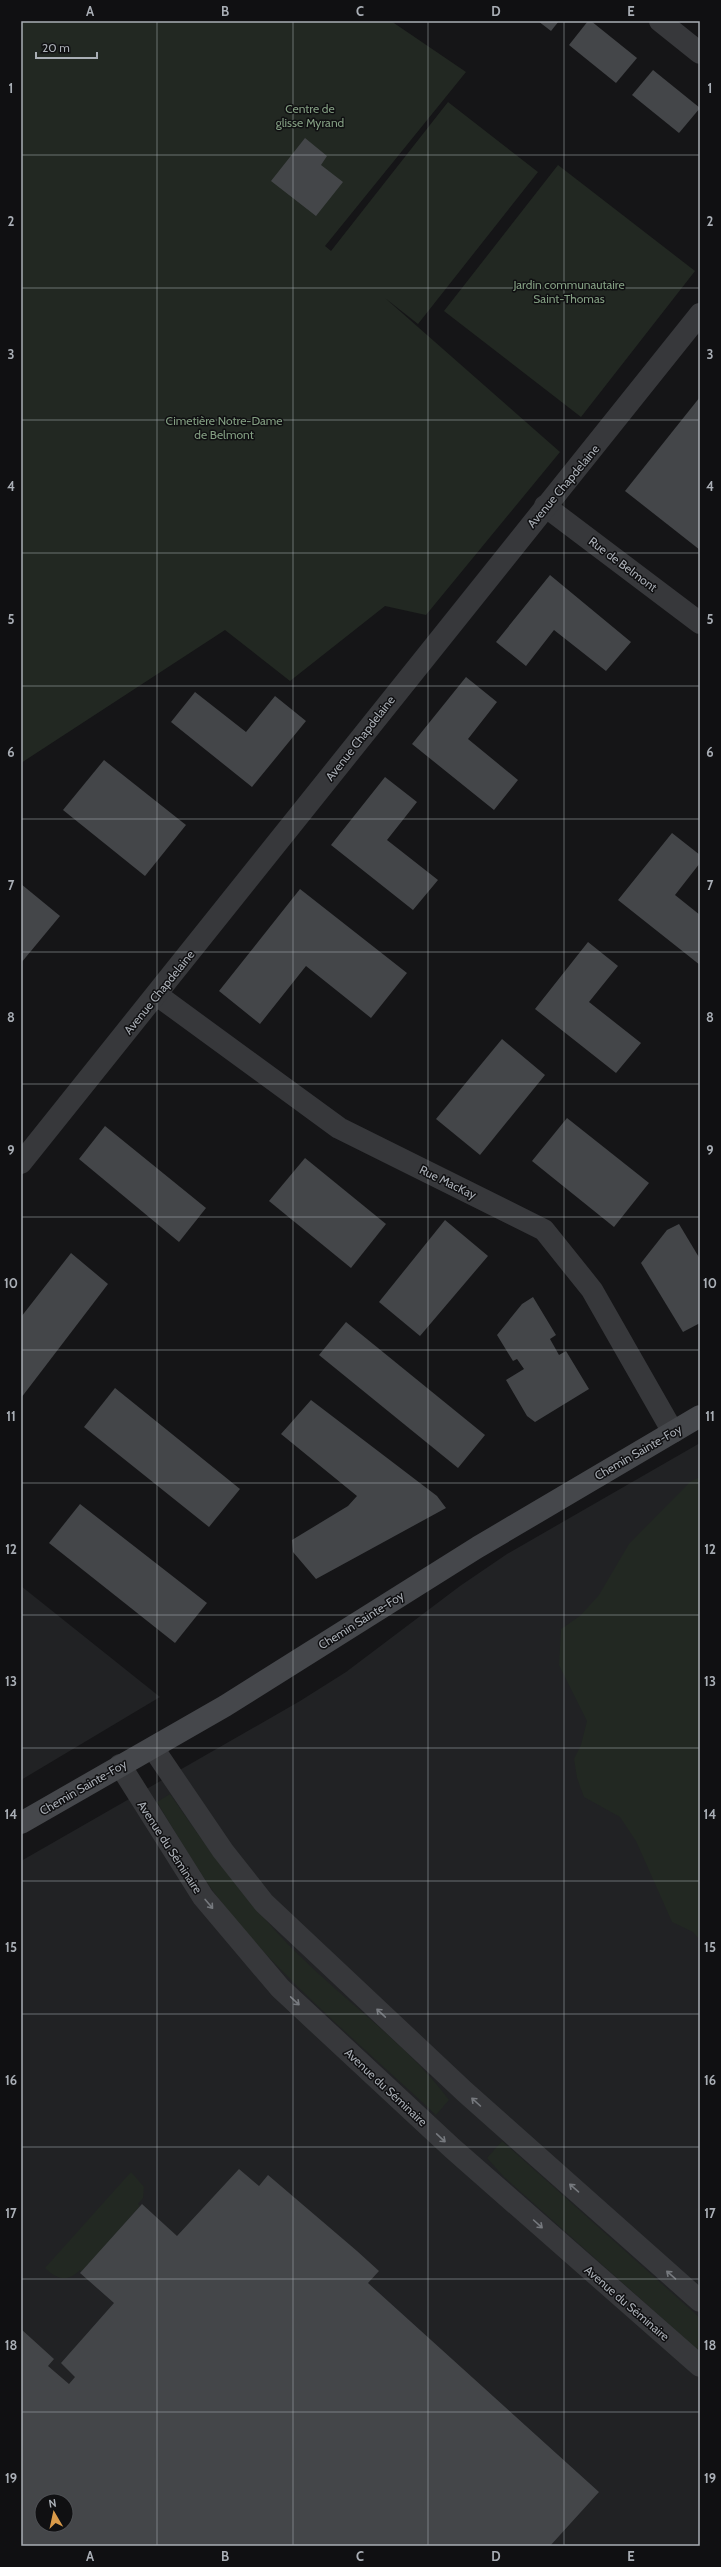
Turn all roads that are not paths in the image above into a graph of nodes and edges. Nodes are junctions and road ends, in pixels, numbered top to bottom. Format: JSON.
{"nodes":[{"id":1,"x":660,"y":21,"type":"edge"},
{"id":2,"x":700,"y":54,"type":"edge"},
{"id":3,"x":700,"y":314,"type":"edge"},
{"id":4,"x":545,"y":506,"type":"junction"},
{"id":5,"x":700,"y":623,"type":"edge"},
{"id":6,"x":157,"y":995,"type":"junction"},
{"id":7,"x":21,"y":1163,"type":"edge"},
{"id":8,"x":700,"y":1416,"type":"edge"},
{"id":9,"x":673,"y":1432,"type":"junction"},
{"id":10,"x":153,"y":1748,"type":"junction"},
{"id":11,"x":120,"y":1765,"type":"junction"},
{"id":12,"x":21,"y":1823,"type":"edge"},
{"id":13,"x":700,"y":2301,"type":"edge"},
{"id":14,"x":700,"y":2366,"type":"edge"}],
"edges":[{"from":1,"to":2,"type":"street"},
{"from":3,"to":4,"type":"street","name":"Avenue Chapdelaine"},
{"from":4,"to":5,"type":"street","name":"Rue de Belmont"},
{"from":4,"to":6,"type":"street","name":"Avenue Chapdelaine"},
{"from":6,"to":7,"type":"street","name":"Avenue Chapdelaine"},
{"from":6,"to":9,"type":"street","name":"Rue MacKay"},
{"from":8,"to":9,"type":"main road","name":"Chemin Sainte-Foy"},
{"from":9,"to":10,"type":"main road","name":"Chemin Sainte-Foy"},
{"from":10,"to":11,"type":"main road","name":"Chemin Sainte-Foy"},
{"from":13,"to":10,"type":"street","one_way":true},
{"from":11,"to":12,"type":"main road","name":"Chemin Sainte-Foy"},
{"from":11,"to":14,"type":"street","name":"Avenue du Séminaire","one_way":true}]}
